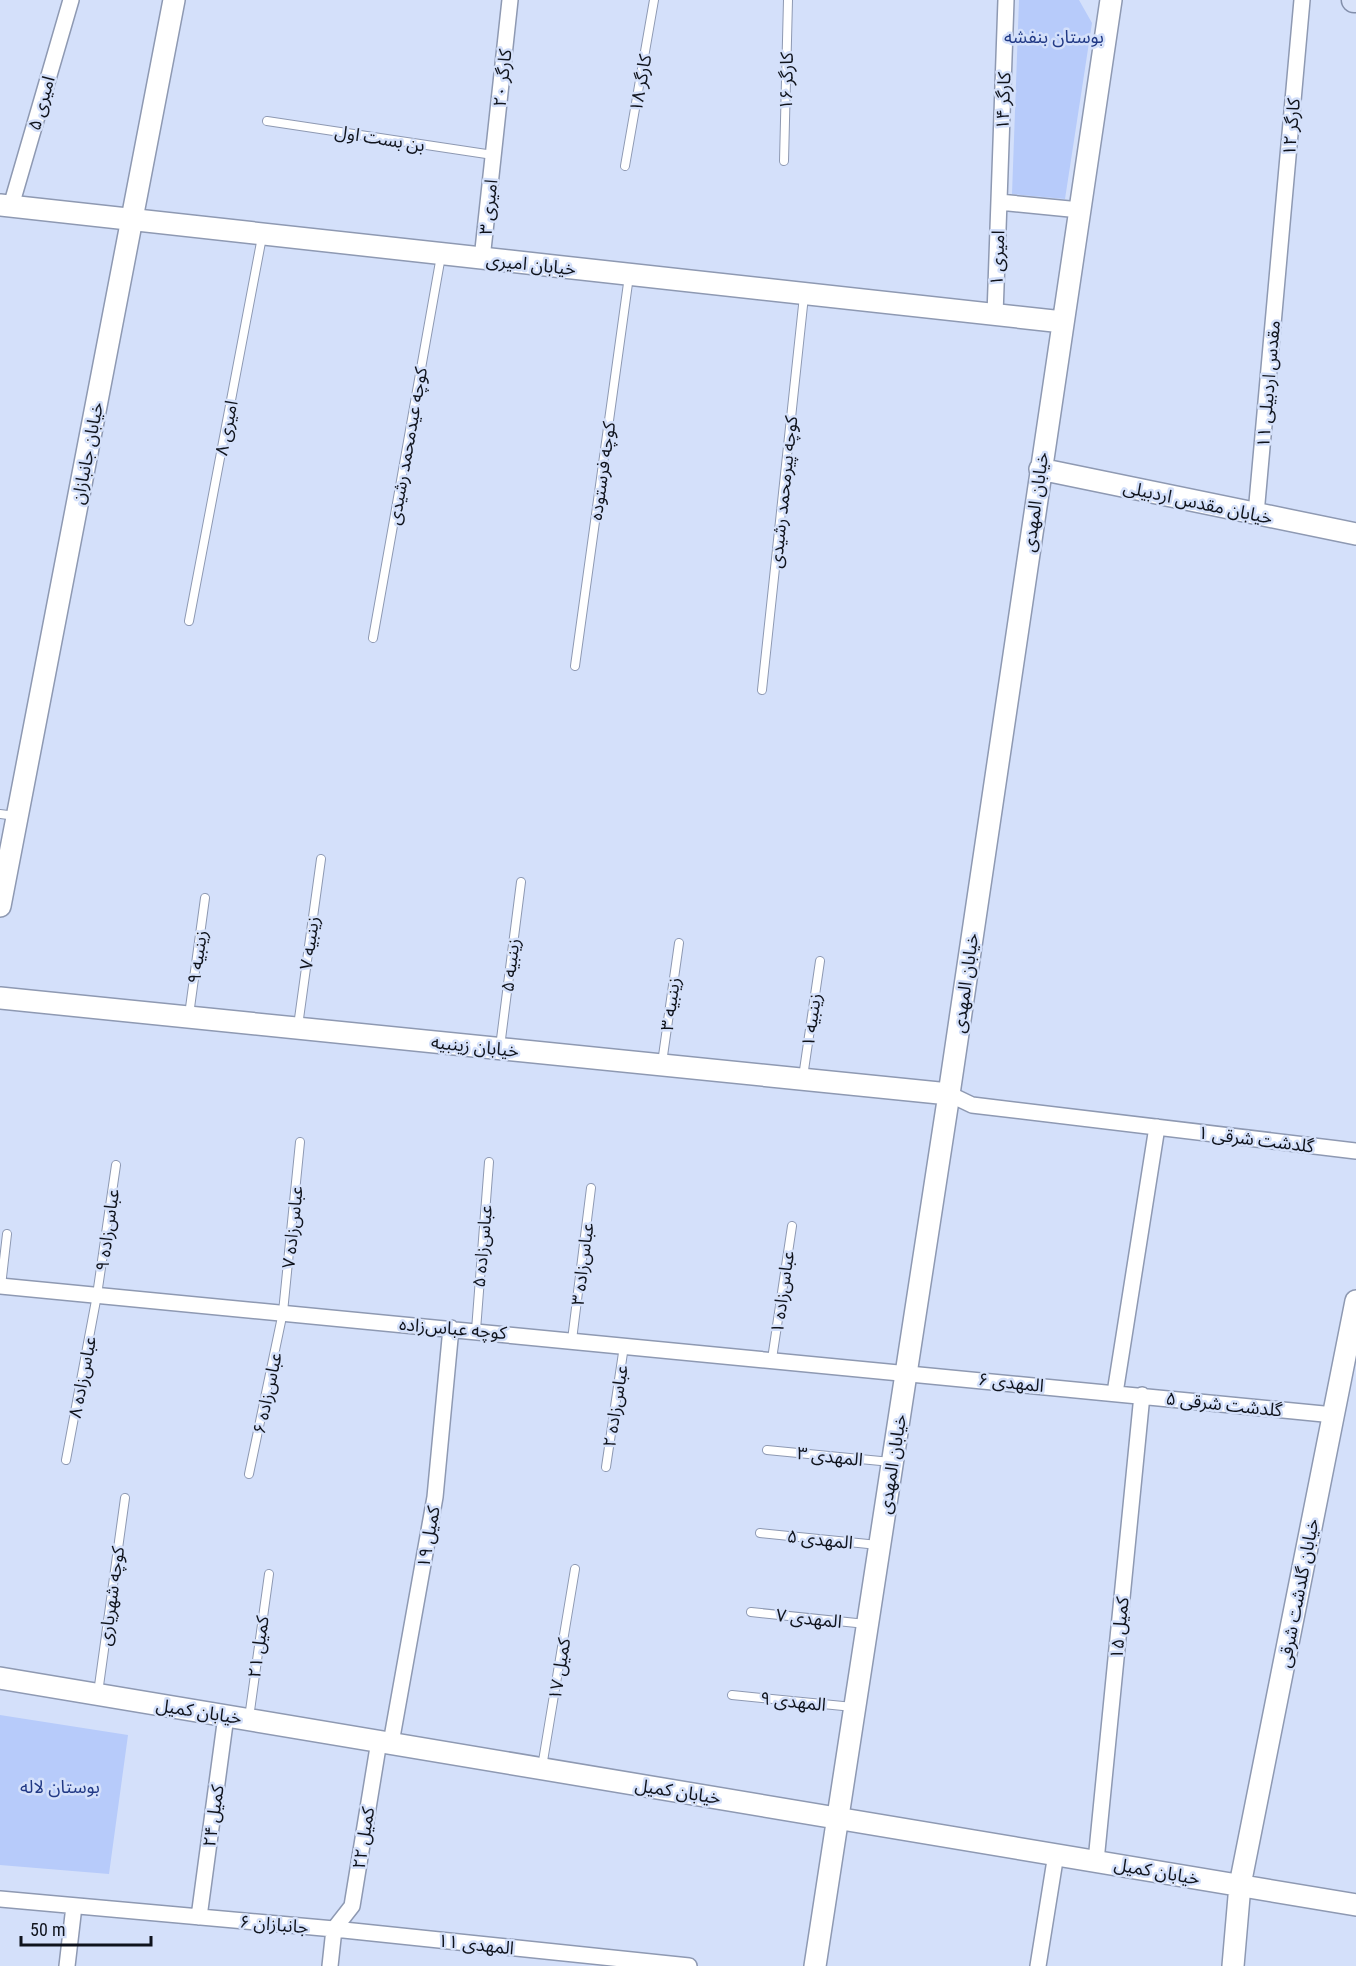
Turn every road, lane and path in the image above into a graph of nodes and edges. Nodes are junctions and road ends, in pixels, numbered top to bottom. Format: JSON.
{"nodes":[{"id":1,"x":71,"y":0,"type":"edge"},
{"id":2,"x":174,"y":0,"type":"edge"},
{"id":3,"x":510,"y":0,"type":"edge"},
{"id":4,"x":654,"y":0,"type":"edge"},
{"id":5,"x":788,"y":0,"type":"edge"},
{"id":6,"x":1006,"y":0,"type":"edge"},
{"id":7,"x":1111,"y":0,"type":"edge"},
{"id":8,"x":1302,"y":0,"type":"edge"},
{"id":9,"x":267,"y":121,"type":"dead end"},
{"id":10,"x":493,"y":155,"type":"junction"},
{"id":11,"x":784,"y":161,"type":"dead end"},
{"id":12,"x":625,"y":166,"type":"dead end"},
{"id":13,"x":999,"y":202,"type":"junction"},
{"id":14,"x":5,"y":206,"type":"edge"},
{"id":15,"x":1080,"y":210,"type":"junction"},
{"id":16,"x":132,"y":221,"type":"junction"},
{"id":17,"x":262,"y":235,"type":"junction"},
{"id":18,"x":441,"y":255,"type":"junction"},
{"id":19,"x":1279,"y":255,"type":"joint"},
{"id":20,"x":482,"y":259,"type":"junction"},
{"id":21,"x":629,"y":275,"type":"junction"},
{"id":22,"x":804,"y":294,"type":"junction"},
{"id":23,"x":995,"y":315,"type":"junction"},
{"id":24,"x":1063,"y":322,"type":"junction"},
{"id":25,"x":1040,"y":469,"type":"junction"},
{"id":26,"x":1256,"y":514,"type":"junction"},
{"id":27,"x":1356,"y":534,"type":"edge"},
{"id":28,"x":189,"y":621,"type":"dead end"},
{"id":29,"x":373,"y":638,"type":"dead end"},
{"id":30,"x":575,"y":666,"type":"dead end"},
{"id":31,"x":762,"y":690,"type":"dead end"},
{"id":32,"x":9,"y":815,"type":"edge"},
{"id":33,"x":321,"y":859,"type":"dead end"},
{"id":34,"x":521,"y":882,"type":"dead end"},
{"id":35,"x":205,"y":898,"type":"dead end"},
{"id":36,"x":0,"y":906,"type":"edge"},
{"id":37,"x":679,"y":944,"type":"dead end"},
{"id":38,"x":820,"y":961,"type":"dead end"},
{"id":39,"x":0,"y":998,"type":"edge"},
{"id":40,"x":189,"y":1017,"type":"junction"},
{"id":41,"x":298,"y":1028,"type":"junction"},
{"id":42,"x":500,"y":1048,"type":"junction"},
{"id":43,"x":662,"y":1064,"type":"junction"},
{"id":44,"x":803,"y":1079,"type":"junction"},
{"id":45,"x":949,"y":1094,"type":"junction"},
{"id":46,"x":1157,"y":1127,"type":"junction"},
{"id":47,"x":300,"y":1142,"type":"dead end"},
{"id":48,"x":1356,"y":1151,"type":"edge"},
{"id":49,"x":489,"y":1162,"type":"dead end"},
{"id":50,"x":116,"y":1165,"type":"dead end"},
{"id":51,"x":591,"y":1188,"type":"dead end"},
{"id":52,"x":792,"y":1226,"type":"dead end"},
{"id":53,"x":7,"y":1234,"type":"dead end"},
{"id":54,"x":1,"y":1286,"type":"edge"},
{"id":55,"x":97,"y":1295,"type":"junction"},
{"id":56,"x":1356,"y":1301,"type":"edge"},
{"id":57,"x":283,"y":1312,"type":"junction"},
{"id":58,"x":451,"y":1328,"type":"junction"},
{"id":59,"x":476,"y":1330,"type":"junction"},
{"id":60,"x":572,"y":1340,"type":"junction"},
{"id":61,"x":624,"y":1345,"type":"junction"},
{"id":62,"x":772,"y":1359,"type":"junction"},
{"id":63,"x":907,"y":1371,"type":"junction"},
{"id":64,"x":1115,"y":1393,"type":"junction"},
{"id":65,"x":1142,"y":1395,"type":"junction"},
{"id":66,"x":1334,"y":1415,"type":"junction"},
{"id":67,"x":767,"y":1450,"type":"dead end"},
{"id":68,"x":66,"y":1460,"type":"dead end"},
{"id":69,"x":893,"y":1462,"type":"junction"},
{"id":70,"x":606,"y":1467,"type":"dead end"},
{"id":71,"x":249,"y":1474,"type":"dead end"},
{"id":72,"x":125,"y":1498,"type":"dead end"},
{"id":73,"x":760,"y":1533,"type":"dead end"},
{"id":74,"x":880,"y":1545,"type":"junction"},
{"id":75,"x":575,"y":1569,"type":"dead end"},
{"id":76,"x":269,"y":1574,"type":"dead end"},
{"id":77,"x":751,"y":1612,"type":"dead end"},
{"id":78,"x":868,"y":1624,"type":"junction"},
{"id":79,"x":0,"y":1678,"type":"edge"},
{"id":80,"x":98,"y":1695,"type":"junction"},
{"id":81,"x":732,"y":1695,"type":"dead end"},
{"id":82,"x":855,"y":1707,"type":"junction"},
{"id":83,"x":226,"y":1716,"type":"junction"},
{"id":84,"x":248,"y":1719,"type":"junction"},
{"id":85,"x":385,"y":1742,"type":"junction"},
{"id":86,"x":542,"y":1768,"type":"junction"},
{"id":87,"x":838,"y":1818,"type":"junction"},
{"id":88,"x":1056,"y":1854,"type":"junction"},
{"id":89,"x":1096,"y":1861,"type":"junction"},
{"id":90,"x":1240,"y":1885,"type":"junction"},
{"id":91,"x":0,"y":1899,"type":"edge"},
{"id":92,"x":74,"y":1905,"type":"junction"},
{"id":93,"x":1356,"y":1905,"type":"edge"},
{"id":94,"x":199,"y":1917,"type":"junction"},
{"id":95,"x":334,"y":1929,"type":"junction"},
{"id":96,"x":67,"y":1966,"type":"edge"},
{"id":97,"x":330,"y":1966,"type":"edge"},
{"id":98,"x":689,"y":1966,"type":"edge"},
{"id":99,"x":815,"y":1966,"type":"edge"},
{"id":100,"x":1038,"y":1966,"type":"edge"},
{"id":101,"x":1233,"y":1966,"type":"edge"}],
"edges":[{"from":1,"to":14,"type":"street","name":"امیری ۵"},
{"from":2,"to":16,"type":"street","name":"خیابان جانبازان"},
{"from":3,"to":10,"type":"street","name":"کارگر ۲۰"},
{"from":4,"to":12,"type":"lane","name":"کارگر ۱۸"},
{"from":5,"to":11,"type":"lane","name":"کارگر ۱۶"},
{"from":6,"to":13,"type":"street","name":"کارگر ۱۴"},
{"from":7,"to":15,"type":"street","name":"خیابان المهدی"},
{"from":8,"to":19,"type":"street","name":"کارگر ۱۲"},
{"from":9,"to":10,"type":"lane","name":"بن بست اول"},
{"from":10,"to":20,"type":"street","name":"امیری ۳"},
{"from":13,"to":15,"type":"street"},
{"from":13,"to":23,"type":"street","name":"امیری ۱"},
{"from":14,"to":16,"type":"street","name":"خیابان امیری"},
{"from":15,"to":24,"type":"street","name":"خیابان المهدی"},
{"from":16,"to":17,"type":"street","name":"خیابان امیری"},
{"from":16,"to":32,"type":"street","name":"خیابان جانبازان"},
{"from":17,"to":18,"type":"street","name":"خیابان امیری"},
{"from":17,"to":28,"type":"lane","name":"امیری ۸"},
{"from":18,"to":20,"type":"street","name":"خیابان امیری"},
{"from":18,"to":29,"type":"lane","name":"کوچه عیدمحمد رشیدی"},
{"from":19,"to":26,"type":"street","name":"مقدس اردبیلی ۱۱"},
{"from":20,"to":21,"type":"street","name":"خیابان امیری"},
{"from":21,"to":22,"type":"street","name":"خیابان امیری"},
{"from":21,"to":30,"type":"lane","name":"کوچه فرستوده"},
{"from":22,"to":23,"type":"street","name":"خیابان امیری"},
{"from":22,"to":31,"type":"lane","name":"کوچه پیرمحمد رشیدی"},
{"from":23,"to":24,"type":"street","name":"خیابان امیری"},
{"from":24,"to":25,"type":"street","name":"خیابان المهدی"},
{"from":25,"to":26,"type":"street","name":"خیابان مقدس اردبیلی"},
{"from":25,"to":45,"type":"street","name":"خیابان المهدی"},
{"from":26,"to":27,"type":"street","name":"خیابان مقدس اردبیلی"},
{"from":32,"to":36,"type":"street","name":"خیابان جانبازان"},
{"from":33,"to":41,"type":"lane","name":"زینبیه ۷"},
{"from":34,"to":42,"type":"lane","name":"زینبیه ۵"},
{"from":35,"to":40,"type":"lane","name":"زینبیه ۹"},
{"from":37,"to":43,"type":"lane","name":"زینبیه ۳"},
{"from":38,"to":44,"type":"lane","name":"زینبیه ۱"},
{"from":39,"to":40,"type":"street","name":"خیابان زینبیه"},
{"from":40,"to":41,"type":"street","name":"خیابان زینبیه"},
{"from":41,"to":42,"type":"street","name":"خیابان زینبیه"},
{"from":42,"to":43,"type":"street","name":"خیابان زینبیه"},
{"from":43,"to":44,"type":"street","name":"خیابان زینبیه"},
{"from":44,"to":45,"type":"street","name":"خیابان زینبیه"},
{"from":45,"to":46,"type":"street","name":"گلدشت شرقی ۱"},
{"from":45,"to":63,"type":"street","name":"خیابان المهدی"},
{"from":46,"to":48,"type":"street","name":"گلدشت شرقی ۱"},
{"from":46,"to":64,"type":"street"},
{"from":47,"to":57,"type":"lane","name":"عباس‌زاده ۷"},
{"from":49,"to":59,"type":"lane","name":"عباس‌زاده ۵"},
{"from":50,"to":55,"type":"lane","name":"عباس‌زاده ۹"},
{"from":51,"to":60,"type":"lane","name":"عباس‌زاده ۳"},
{"from":52,"to":62,"type":"lane","name":"عباس‌زاده ۱"},
{"from":53,"to":54,"type":"lane"},
{"from":54,"to":55,"type":"street","name":"کوچه عباس‌زاده"},
{"from":55,"to":57,"type":"street","name":"کوچه عباس‌زاده"},
{"from":55,"to":68,"type":"lane","name":"عباس‌زاده ۸"},
{"from":56,"to":66,"type":"street","name":"خیابان گلدشت شرقی"},
{"from":57,"to":58,"type":"street","name":"کوچه عباس‌زاده"},
{"from":57,"to":71,"type":"lane","name":"عباس‌زاده ۶"},
{"from":58,"to":59,"type":"street","name":"کوچه عباس‌زاده"},
{"from":58,"to":85,"type":"street","name":"کمیل ۱۹"},
{"from":59,"to":60,"type":"street","name":"کوچه عباس‌زاده"},
{"from":60,"to":61,"type":"street","name":"کوچه عباس‌زاده"},
{"from":61,"to":62,"type":"street","name":"کوچه عباس‌زاده"},
{"from":61,"to":70,"type":"lane","name":"عباس‌زاده ۲"},
{"from":62,"to":63,"type":"street","name":"کوچه عباس‌زاده"},
{"from":63,"to":64,"type":"street","name":"المهدی ۶"},
{"from":63,"to":69,"type":"street","name":"خیابان المهدی"},
{"from":64,"to":65,"type":"street","name":"گلدشت شرقی ۵"},
{"from":65,"to":66,"type":"street","name":"گلدشت شرقی ۵"},
{"from":65,"to":89,"type":"street","name":"کمیل ۱۵"},
{"from":66,"to":90,"type":"street","name":"خیابان گلدشت شرقی"},
{"from":67,"to":69,"type":"lane","name":"المهدی ۳"},
{"from":69,"to":74,"type":"street","name":"خیابان المهدی"},
{"from":72,"to":80,"type":"lane","name":"کوچه شهریاری"},
{"from":73,"to":74,"type":"lane","name":"المهدی ۵"},
{"from":74,"to":78,"type":"street","name":"خیابان المهدی"},
{"from":75,"to":86,"type":"lane","name":"کمیل ۱۷"},
{"from":76,"to":84,"type":"lane","name":"کمیل ۲۱"},
{"from":77,"to":78,"type":"lane","name":"المهدی ۷"},
{"from":78,"to":82,"type":"street","name":"خیابان المهدی"},
{"from":79,"to":80,"type":"street","name":"خیابان کمیل"},
{"from":80,"to":83,"type":"street","name":"خیابان کمیل"},
{"from":81,"to":82,"type":"lane","name":"المهدی ۹"},
{"from":82,"to":87,"type":"street","name":"خیابان المهدی"},
{"from":83,"to":84,"type":"street","name":"خیابان کمیل"},
{"from":83,"to":94,"type":"street","name":"کمیل ۲۴"},
{"from":84,"to":85,"type":"street","name":"خیابان کمیل"},
{"from":85,"to":86,"type":"street","name":"خیابان کمیل"},
{"from":85,"to":95,"type":"street","name":"کمیل ۲۲"},
{"from":86,"to":87,"type":"street","name":"خیابان کمیل"},
{"from":87,"to":88,"type":"street","name":"خیابان کمیل"},
{"from":87,"to":99,"type":"street","name":"خیابان المهدی"},
{"from":88,"to":89,"type":"street","name":"خیابان کمیل"},
{"from":88,"to":100,"type":"street"},
{"from":89,"to":90,"type":"street","name":"خیابان کمیل"},
{"from":90,"to":93,"type":"street","name":"خیابان کمیل"},
{"from":90,"to":101,"type":"street","name":"خیابان گلدشت شرقی"},
{"from":91,"to":92,"type":"street","name":"جانبازان ۶"},
{"from":92,"to":94,"type":"street","name":"جانبازان ۶"},
{"from":92,"to":96,"type":"street"},
{"from":94,"to":95,"type":"street","name":"جانبازان ۶"},
{"from":95,"to":97,"type":"street"},
{"from":95,"to":98,"type":"street","name":"المهدی ۱۱"}]}
